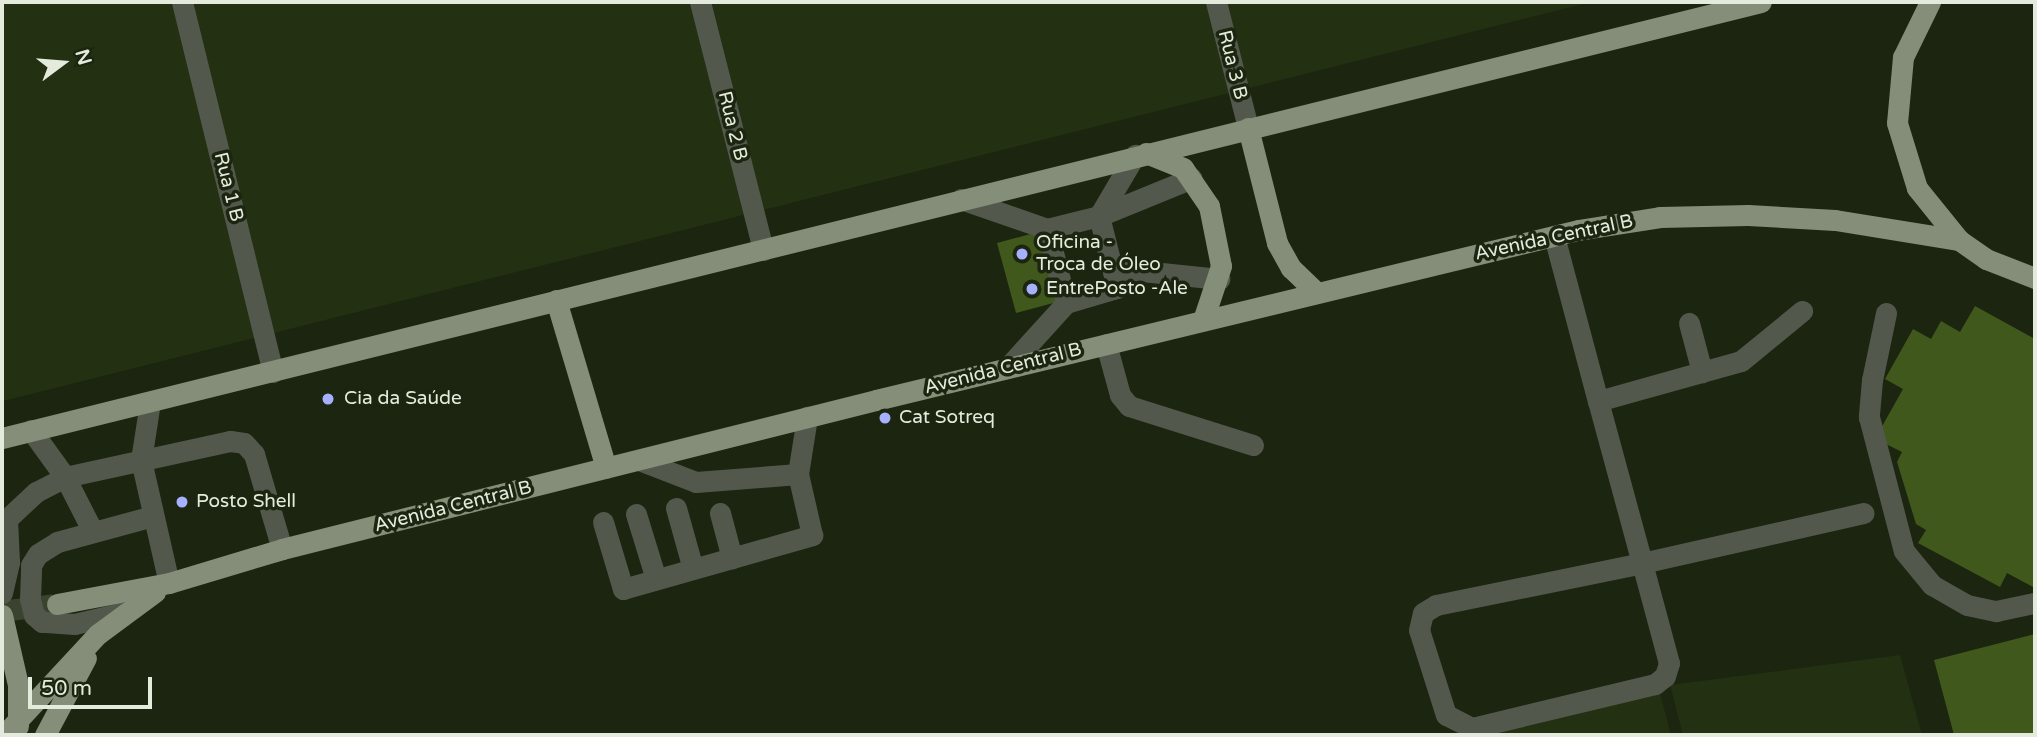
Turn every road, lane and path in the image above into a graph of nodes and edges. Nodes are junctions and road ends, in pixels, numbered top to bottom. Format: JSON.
{"nodes":[{"id":1,"x":182,"y":2,"type":"edge"},
{"id":2,"x":700,"y":2,"type":"edge"},
{"id":3,"x":1216,"y":2,"type":"edge"},
{"id":4,"x":1761,"y":2,"type":"edge"},
{"id":5,"x":1930,"y":2,"type":"edge"},
{"id":6,"x":1248,"y":128,"type":"junction"},
{"id":7,"x":1141,"y":154,"type":"junction"},
{"id":8,"x":1192,"y":178,"type":"junction"},
{"id":9,"x":961,"y":199,"type":"junction"},
{"id":10,"x":1099,"y":216,"type":"junction"},
{"id":11,"x":1047,"y":229,"type":"junction"},
{"id":12,"x":1553,"y":236,"type":"junction"},
{"id":13,"x":1959,"y":240,"type":"junction"},
{"id":14,"x":763,"y":250,"type":"junction"},
{"id":15,"x":1113,"y":268,"type":"junction"},
{"id":16,"x":2035,"y":278,"type":"edge"},
{"id":17,"x":1219,"y":279,"type":"junction"},
{"id":18,"x":1315,"y":290,"type":"junction"},
{"id":19,"x":556,"y":300,"type":"junction"},
{"id":20,"x":1066,"y":303,"type":"junction"},
{"id":21,"x":1802,"y":311,"type":"dead end"},
{"id":22,"x":1886,"y":313,"type":"dead end"},
{"id":23,"x":1203,"y":320,"type":"junction"},
{"id":24,"x":1689,"y":323,"type":"dead end"},
{"id":25,"x":1106,"y":344,"type":"junction"},
{"id":26,"x":1007,"y":368,"type":"junction"},
{"id":27,"x":273,"y":372,"type":"junction"},
{"id":28,"x":1702,"y":372,"type":"junction"},
{"id":29,"x":1598,"y":401,"type":"junction"},
{"id":30,"x":150,"y":402,"type":"junction"},
{"id":31,"x":807,"y":417,"type":"junction"},
{"id":32,"x":31,"y":430,"type":"junction"},
{"id":33,"x":2,"y":438,"type":"edge"},
{"id":34,"x":1253,"y":445,"type":"dead end"},
{"id":35,"x":141,"y":460,"type":"junction"},
{"id":36,"x":639,"y":460,"type":"junction"},
{"id":37,"x":606,"y":468,"type":"junction"},
{"id":38,"x":798,"y":474,"type":"junction"},
{"id":39,"x":65,"y":477,"type":"junction"},
{"id":40,"x":676,"y":508,"type":"dead end"},
{"id":41,"x":720,"y":513,"type":"dead end"},
{"id":42,"x":1863,"y":513,"type":"dead end"},
{"id":43,"x":636,"y":514,"type":"dead end"},
{"id":44,"x":153,"y":516,"type":"junction"},
{"id":45,"x":604,"y":523,"type":"dead end"},
{"id":46,"x":92,"y":530,"type":"junction"},
{"id":47,"x":282,"y":549,"type":"junction"},
{"id":48,"x":732,"y":558,"type":"junction"},
{"id":49,"x":1642,"y":563,"type":"junction"},
{"id":50,"x":693,"y":569,"type":"junction"},
{"id":51,"x":656,"y":579,"type":"junction"},
{"id":52,"x":169,"y":583,"type":"junction"},
{"id":53,"x":2,"y":593,"type":"edge"},
{"id":54,"x":2035,"y":603,"type":"edge"},
{"id":55,"x":57,"y":604,"type":"tunnel mouth"},
{"id":56,"x":121,"y":613,"type":"junction"},
{"id":57,"x":4,"y":632,"type":"edge"},
{"id":58,"x":98,"y":634,"type":"junction"},
{"id":59,"x":14,"y":731,"type":"edge"},
{"id":60,"x":45,"y":735,"type":"edge"}],
"edges":[{"from":1,"to":27,"type":"street","name":"Rua 1 B"},
{"from":2,"to":14,"type":"street","name":"Rua 2 B"},
{"from":3,"to":6,"type":"street","name":"Rua 3 B"},
{"from":4,"to":6,"type":"main road"},
{"from":5,"to":13,"type":"main road","name":"Avenida Central B"},
{"from":6,"to":7,"type":"main road"},
{"from":6,"to":18,"type":"main road"},
{"from":7,"to":8,"type":"main road"},
{"from":7,"to":9,"type":"main road"},
{"from":7,"to":10,"type":"street"},
{"from":8,"to":10,"type":"street"},
{"from":8,"to":17,"type":"main road"},
{"from":9,"to":11,"type":"street"},
{"from":9,"to":14,"type":"main road"},
{"from":10,"to":11,"type":"street"},
{"from":10,"to":15,"type":"street"},
{"from":11,"to":20,"type":"street"},
{"from":12,"to":13,"type":"main road","name":"Avenida Central B"},
{"from":12,"to":18,"type":"main road","name":"Avenida Central B"},
{"from":12,"to":29,"type":"street"},
{"from":13,"to":16,"type":"main road","name":"Avenida Central B"},
{"from":14,"to":19,"type":"main road"},
{"from":15,"to":17,"type":"street"},
{"from":15,"to":20,"type":"street"},
{"from":17,"to":23,"type":"main road"},
{"from":18,"to":23,"type":"main road","name":"Avenida Central B"},
{"from":19,"to":27,"type":"main road"},
{"from":19,"to":37,"type":"main road"},
{"from":20,"to":26,"type":"street"},
{"from":21,"to":28,"type":"street"},
{"from":22,"to":54,"type":"street"},
{"from":23,"to":25,"type":"main road","name":"Avenida Central B"},
{"from":24,"to":28,"type":"street"},
{"from":25,"to":26,"type":"main road","name":"Avenida Central B"},
{"from":25,"to":34,"type":"street"},
{"from":26,"to":31,"type":"main road","name":"Avenida Central B"},
{"from":27,"to":30,"type":"main road"},
{"from":28,"to":29,"type":"street"},
{"from":29,"to":49,"type":"street"},
{"from":30,"to":32,"type":"main road"},
{"from":30,"to":35,"type":"street"},
{"from":31,"to":36,"type":"main road","name":"Avenida Central B"},
{"from":31,"to":38,"type":"street"},
{"from":32,"to":33,"type":"main road"},
{"from":32,"to":39,"type":"street"},
{"from":35,"to":39,"type":"street"},
{"from":35,"to":44,"type":"street"},
{"from":35,"to":47,"type":"street"},
{"from":36,"to":37,"type":"main road","name":"Avenida Central B"},
{"from":36,"to":38,"type":"street"},
{"from":37,"to":47,"type":"main road","name":"Avenida Central B"},
{"from":38,"to":48,"type":"street"},
{"from":39,"to":46,"type":"street"},
{"from":39,"to":53,"type":"street"},
{"from":40,"to":50,"type":"street"},
{"from":41,"to":48,"type":"street"},
{"from":42,"to":49,"type":"street"},
{"from":43,"to":51,"type":"street"},
{"from":44,"to":46,"type":"street"},
{"from":44,"to":52,"type":"street"},
{"from":45,"to":51,"type":"street"},
{"from":46,"to":56,"type":"street"},
{"from":47,"to":52,"type":"main road","name":"Avenida Central B"},
{"from":48,"to":50,"type":"street"},
{"from":49,"to":49,"type":"street"},
{"from":50,"to":51,"type":"street"},
{"from":52,"to":55,"type":"main road","name":"Avenida Central B"},
{"from":52,"to":56,"type":"main road"},
{"from":56,"to":58,"type":"main road"},
{"from":57,"to":59,"type":"main road"},
{"from":58,"to":59,"type":"main road"},
{"from":58,"to":60,"type":"main road"}]}
